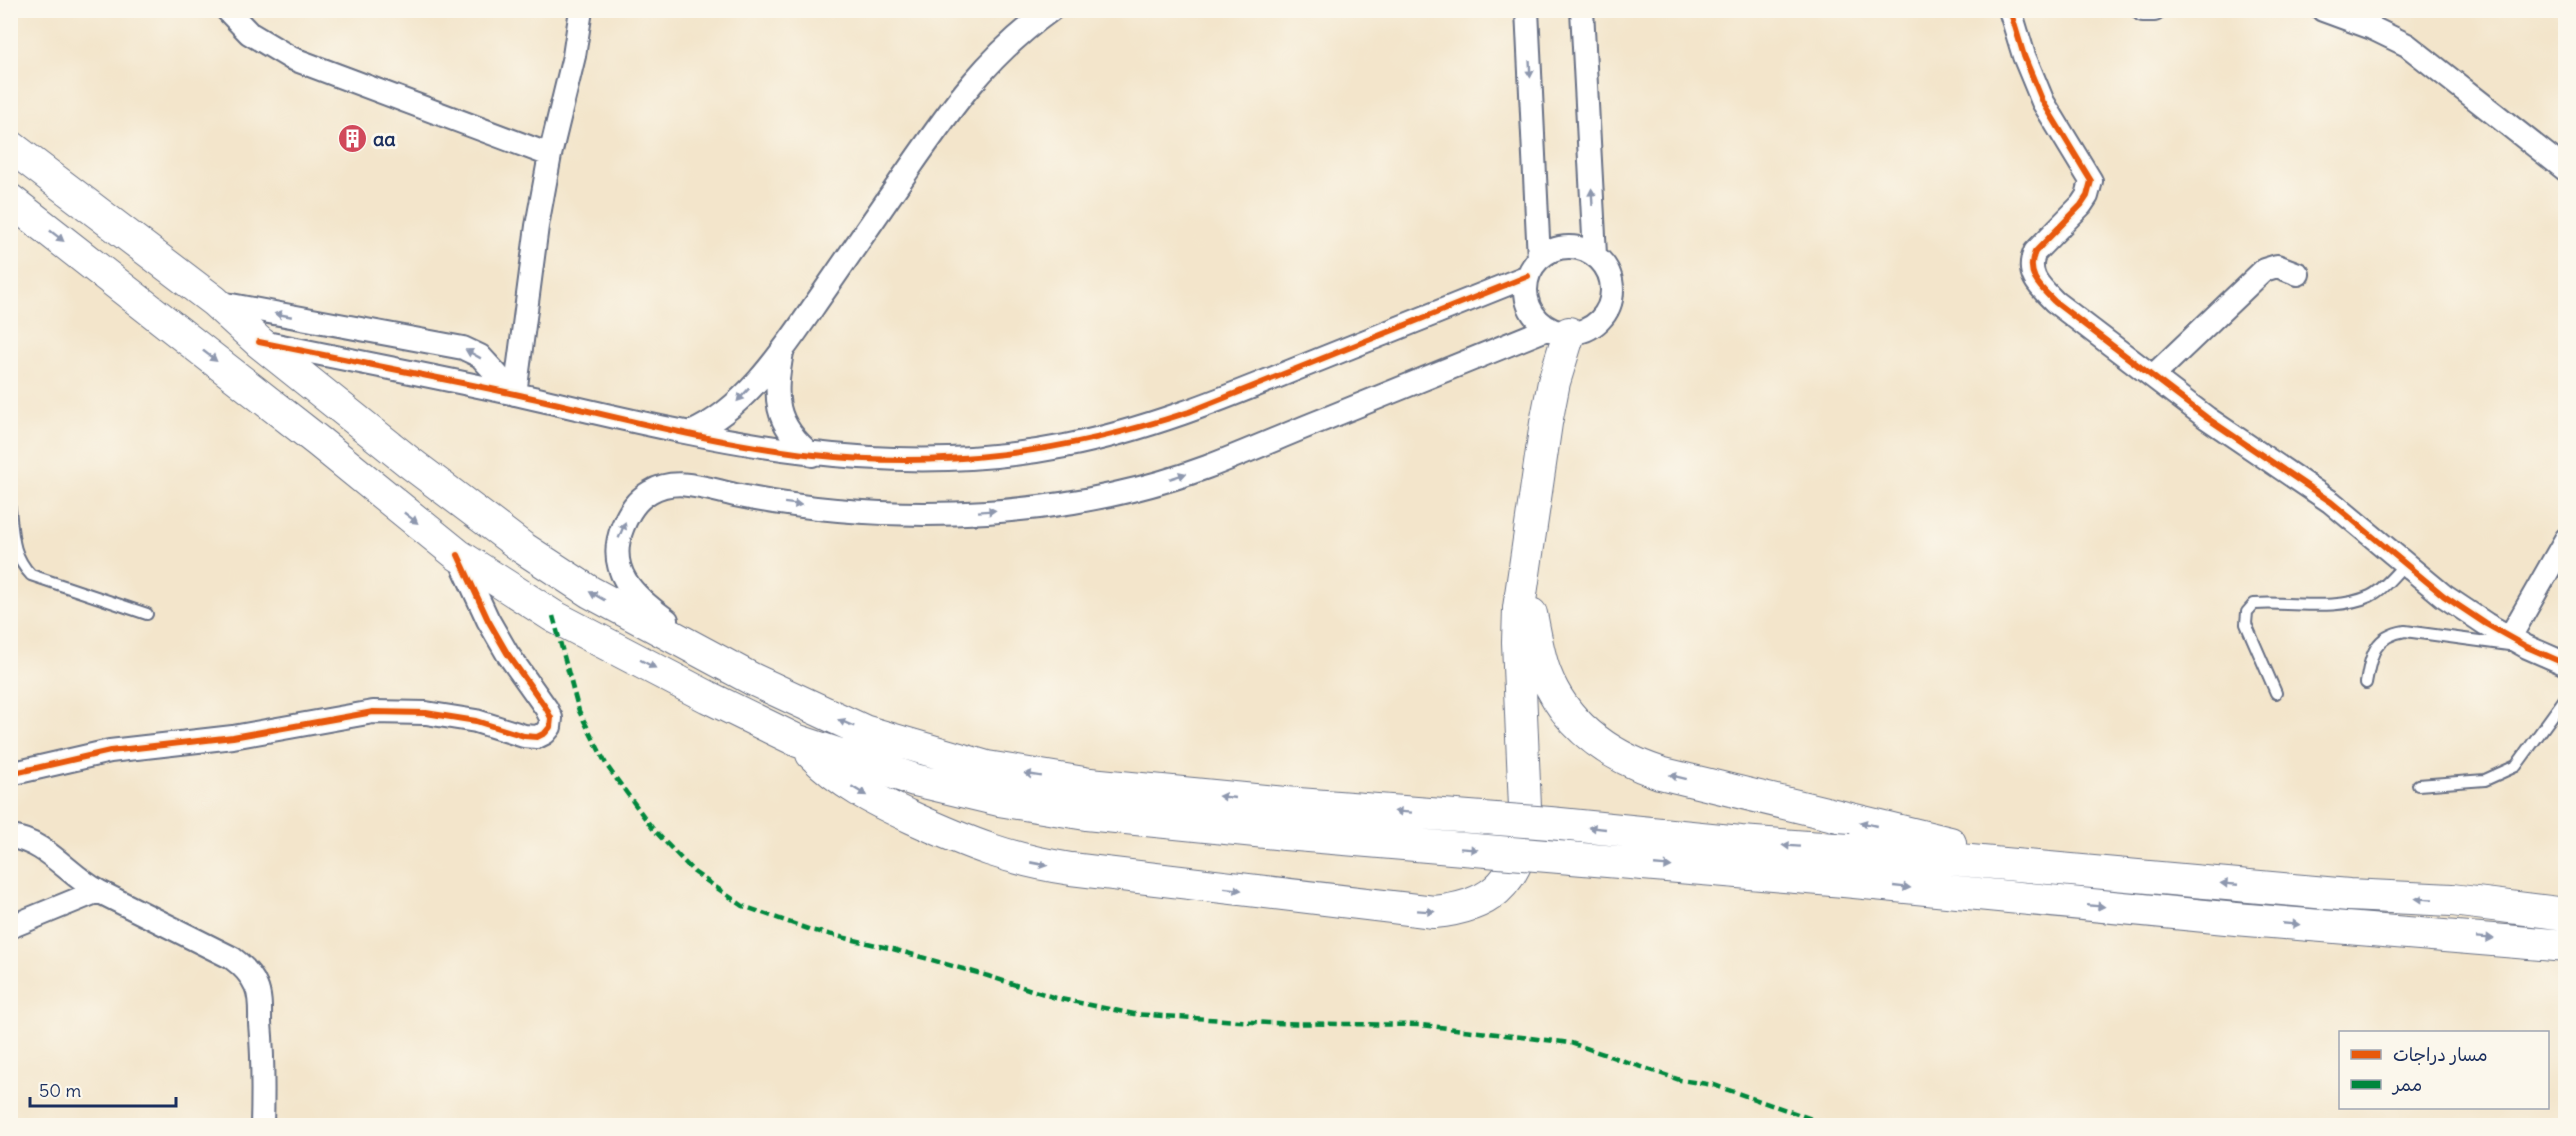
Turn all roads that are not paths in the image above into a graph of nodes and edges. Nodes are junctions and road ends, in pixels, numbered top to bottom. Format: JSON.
{"nodes":[{"id":1,"x":227,"y":10,"type":"edge"},
{"id":2,"x":1051,"y":10,"type":"edge"},
{"id":3,"x":1527,"y":10,"type":"edge"},
{"id":4,"x":1582,"y":10,"type":"edge"},
{"id":5,"x":2010,"y":10,"type":"edge"},
{"id":6,"x":2143,"y":10,"type":"edge"},
{"id":7,"x":2154,"y":10,"type":"edge"},
{"id":8,"x":2323,"y":10,"type":"edge"},
{"id":9,"x":580,"y":11,"type":"edge"},
{"id":10,"x":10,"y":146,"type":"edge"},
{"id":11,"x":550,"y":155,"type":"junction"},
{"id":12,"x":2565,"y":170,"type":"edge"},
{"id":13,"x":10,"y":200,"type":"edge"},
{"id":14,"x":1595,"y":255,"type":"junction"},
{"id":15,"x":1534,"y":267,"type":"junction"},
{"id":16,"x":2298,"y":274,"type":"dead end"},
{"id":17,"x":214,"y":301,"type":"junction"},
{"id":18,"x":1559,"y":330,"type":"junction"},
{"id":19,"x":259,"y":342,"type":"junction"},
{"id":20,"x":782,"y":352,"type":"junction"},
{"id":21,"x":2153,"y":376,"type":"junction"},
{"id":22,"x":515,"y":394,"type":"junction"},
{"id":23,"x":690,"y":434,"type":"junction"},
{"id":24,"x":812,"y":454,"type":"junction"},
{"id":25,"x":409,"y":462,"type":"junction"},
{"id":26,"x":384,"y":497,"type":"junction"},
{"id":27,"x":10,"y":509,"type":"edge"},
{"id":28,"x":2565,"y":539,"type":"edge"},
{"id":29,"x":459,"y":555,"type":"junction"},
{"id":30,"x":2405,"y":564,"type":"junction"},
{"id":31,"x":1523,"y":575,"type":"junction"},
{"id":32,"x":147,"y":614,"type":"dead end"},
{"id":33,"x":2518,"y":642,"type":"junction"},
{"id":34,"x":706,"y":655,"type":"junction"},
{"id":35,"x":2565,"y":664,"type":"edge"},
{"id":36,"x":2366,"y":683,"type":"dead end"},
{"id":37,"x":2276,"y":693,"type":"dead end"},
{"id":38,"x":2565,"y":697,"type":"edge"},
{"id":39,"x":798,"y":741,"type":"junction"},
{"id":40,"x":10,"y":774,"type":"edge"},
{"id":41,"x":2418,"y":785,"type":"dead end"},
{"id":42,"x":10,"y":837,"type":"edge"},
{"id":43,"x":2068,"y":870,"type":"junction"},
{"id":44,"x":98,"y":891,"type":"junction"},
{"id":45,"x":2565,"y":914,"type":"edge"},
{"id":46,"x":10,"y":927,"type":"edge"},
{"id":47,"x":2565,"y":946,"type":"edge"},
{"id":48,"x":262,"y":1125,"type":"edge"}],
"edges":[{"from":1,"to":11,"type":"street"},
{"from":2,"to":20,"type":"street"},
{"from":3,"to":15,"type":"street","one_way":true},
{"from":14,"to":4,"type":"street","one_way":true},
{"from":5,"to":21,"type":"street"},
{"from":6,"to":7,"type":"street"},
{"from":8,"to":12,"type":"street"},
{"from":9,"to":11,"type":"street"},
{"from":10,"to":17,"type":"main road"},
{"from":11,"to":22,"type":"street"},
{"from":13,"to":26,"type":"main road","one_way":true},
{"from":14,"to":15,"type":"street"},
{"from":14,"to":18,"type":"street"},
{"from":15,"to":18,"type":"street"},
{"from":15,"to":24,"type":"street"},
{"from":16,"to":21,"type":"street"},
{"from":17,"to":19,"type":"main road"},
{"from":22,"to":17,"type":"street","one_way":true},
{"from":18,"to":31,"type":"main road"},
{"from":34,"to":18,"type":"street","one_way":true},
{"from":19,"to":22,"type":"street"},
{"from":19,"to":25,"type":"main road"},
{"from":20,"to":23,"type":"street","one_way":true},
{"from":20,"to":24,"type":"street"},
{"from":21,"to":30,"type":"street"},
{"from":22,"to":23,"type":"street"},
{"from":23,"to":24,"type":"street"},
{"from":25,"to":26,"type":"main road"},
{"from":34,"to":25,"type":"main road","one_way":true},
{"from":26,"to":29,"type":"main road","one_way":true},
{"from":27,"to":32,"type":"lane"},
{"from":28,"to":33,"type":"street"},
{"from":29,"to":39,"type":"main road","one_way":true},
{"from":29,"to":40,"type":"street"},
{"from":30,"to":33,"type":"street"},
{"from":30,"to":37,"type":"lane"},
{"from":39,"to":31,"type":"main road","one_way":true},
{"from":43,"to":31,"type":"main road","one_way":true},
{"from":33,"to":35,"type":"street"},
{"from":33,"to":36,"type":"lane"},
{"from":43,"to":34,"type":"main road","one_way":true,"bridge":true},
{"from":38,"to":41,"type":"lane"},
{"from":39,"to":47,"type":"main road","one_way":true,"bridge":true},
{"from":42,"to":44,"type":"street"},
{"from":45,"to":43,"type":"main road","one_way":true},
{"from":44,"to":46,"type":"street"},
{"from":44,"to":48,"type":"street"}]}
